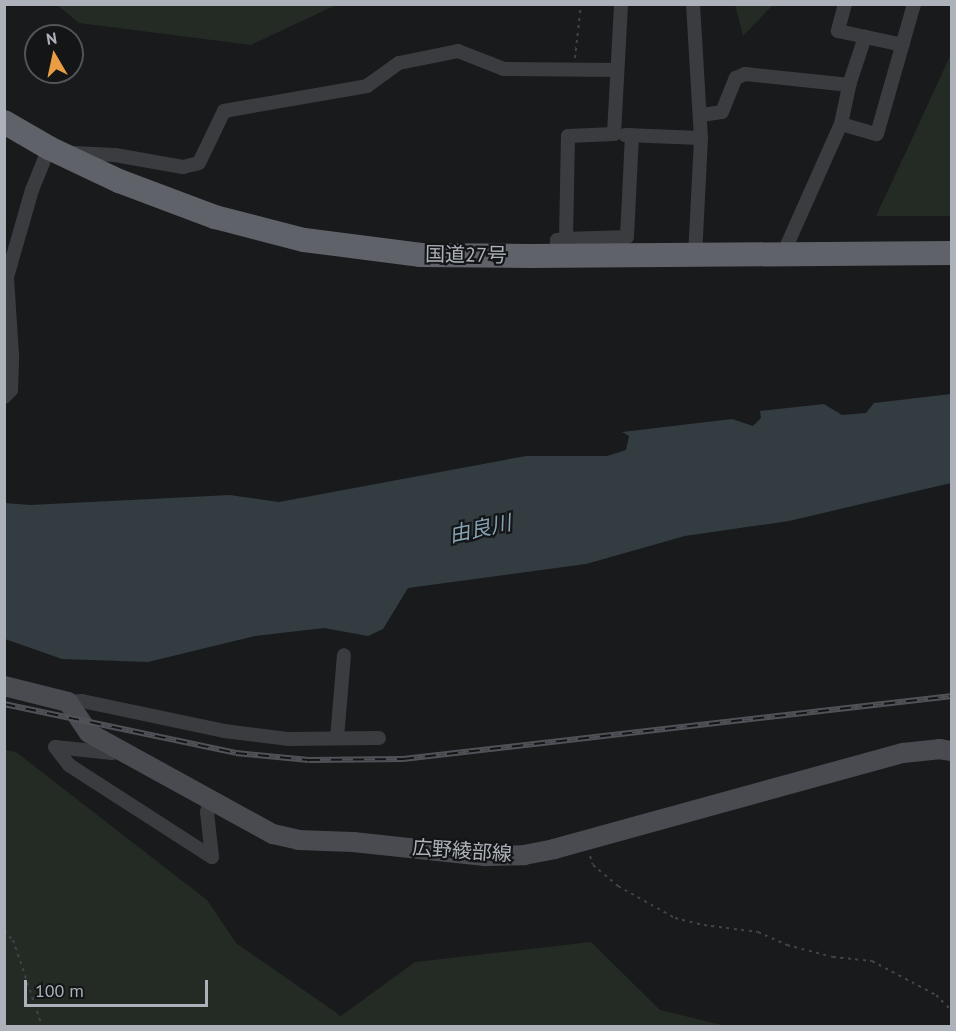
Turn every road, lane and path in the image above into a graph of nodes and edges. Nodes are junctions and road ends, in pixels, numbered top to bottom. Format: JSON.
{"nodes":[{"id":1,"x":581,"y":4,"type":"edge"},
{"id":2,"x":621,"y":4,"type":"edge"},
{"id":3,"x":693,"y":4,"type":"edge"},
{"id":4,"x":845,"y":4,"type":"edge"},
{"id":5,"x":914,"y":4,"type":"edge"},
{"id":6,"x":865,"y":37,"type":"junction"},
{"id":7,"x":903,"y":45,"type":"junction"},
{"id":8,"x":574,"y":70,"type":"junction"},
{"id":9,"x":617,"y":70,"type":"junction"},
{"id":10,"x":849,"y":85,"type":"junction"},
{"id":11,"x":701,"y":115,"type":"junction"},
{"id":12,"x":4,"y":122,"type":"edge"},
{"id":13,"x":841,"y":124,"type":"junction"},
{"id":14,"x":614,"y":134,"type":"junction"},
{"id":15,"x":632,"y":135,"type":"junction"},
{"id":16,"x":701,"y":138,"type":"junction"},
{"id":17,"x":59,"y":152,"type":"junction"},
{"id":18,"x":561,"y":247,"type":"junction"},
{"id":19,"x":951,"y":253,"type":"edge"},
{"id":20,"x":783,"y":254,"type":"junction"},
{"id":21,"x":694,"y":255,"type":"junction"},
{"id":22,"x":6,"y":277,"type":"edge"},
{"id":23,"x":4,"y":397,"type":"edge"},
{"id":24,"x":344,"y":655,"type":"dead end"},
{"id":25,"x":4,"y":686,"type":"edge"},
{"id":26,"x":68,"y":702,"type":"junction"},
{"id":27,"x":337,"y":738,"type":"junction"},
{"id":28,"x":379,"y":738,"type":"dead end"},
{"id":29,"x":114,"y":745,"type":"junction"},
{"id":30,"x":951,"y":751,"type":"edge"},
{"id":31,"x":211,"y":798,"type":"junction"},
{"id":32,"x":585,"y":842,"type":"junction"},
{"id":33,"x":4,"y":931,"type":"edge"},
{"id":34,"x":951,"y":1011,"type":"edge"},
{"id":35,"x":42,"y":1026,"type":"edge"}],
"edges":[{"from":1,"to":8,"type":"path"},
{"from":2,"to":9,"type":"street"},
{"from":3,"to":11,"type":"street"},
{"from":4,"to":6,"type":"street"},
{"from":5,"to":7,"type":"street"},
{"from":6,"to":7,"type":"street"},
{"from":6,"to":10,"type":"street"},
{"from":7,"to":13,"type":"street"},
{"from":8,"to":9,"type":"street"},
{"from":8,"to":17,"type":"street"},
{"from":9,"to":14,"type":"street"},
{"from":10,"to":11,"type":"street"},
{"from":10,"to":13,"type":"street"},
{"from":11,"to":16,"type":"street"},
{"from":12,"to":17,"type":"highway","name":"国道27号"},
{"from":13,"to":20,"type":"street"},
{"from":14,"to":15,"type":"street"},
{"from":14,"to":18,"type":"street"},
{"from":15,"to":16,"type":"street"},
{"from":15,"to":18,"type":"street"},
{"from":16,"to":21,"type":"street"},
{"from":17,"to":18,"type":"highway","name":"国道27号"},
{"from":17,"to":22,"type":"street"},
{"from":18,"to":21,"type":"highway","name":"国道27号"},
{"from":19,"to":20,"type":"highway","name":"国道27号"},
{"from":20,"to":21,"type":"highway","name":"国道27号"},
{"from":22,"to":23,"type":"street"},
{"from":24,"to":27,"type":"street"},
{"from":25,"to":26,"type":"main road"},
{"from":26,"to":27,"type":"street"},
{"from":26,"to":29,"type":"main road","name":"広野綾部線"},
{"from":27,"to":28,"type":"street"},
{"from":29,"to":31,"type":"main road","name":"広野綾部線"},
{"from":29,"to":31,"type":"street"},
{"from":30,"to":32,"type":"main road","name":"広野綾部線"},
{"from":31,"to":32,"type":"main road","name":"広野綾部線"},
{"from":32,"to":34,"type":"path"},
{"from":33,"to":35,"type":"path"}]}
